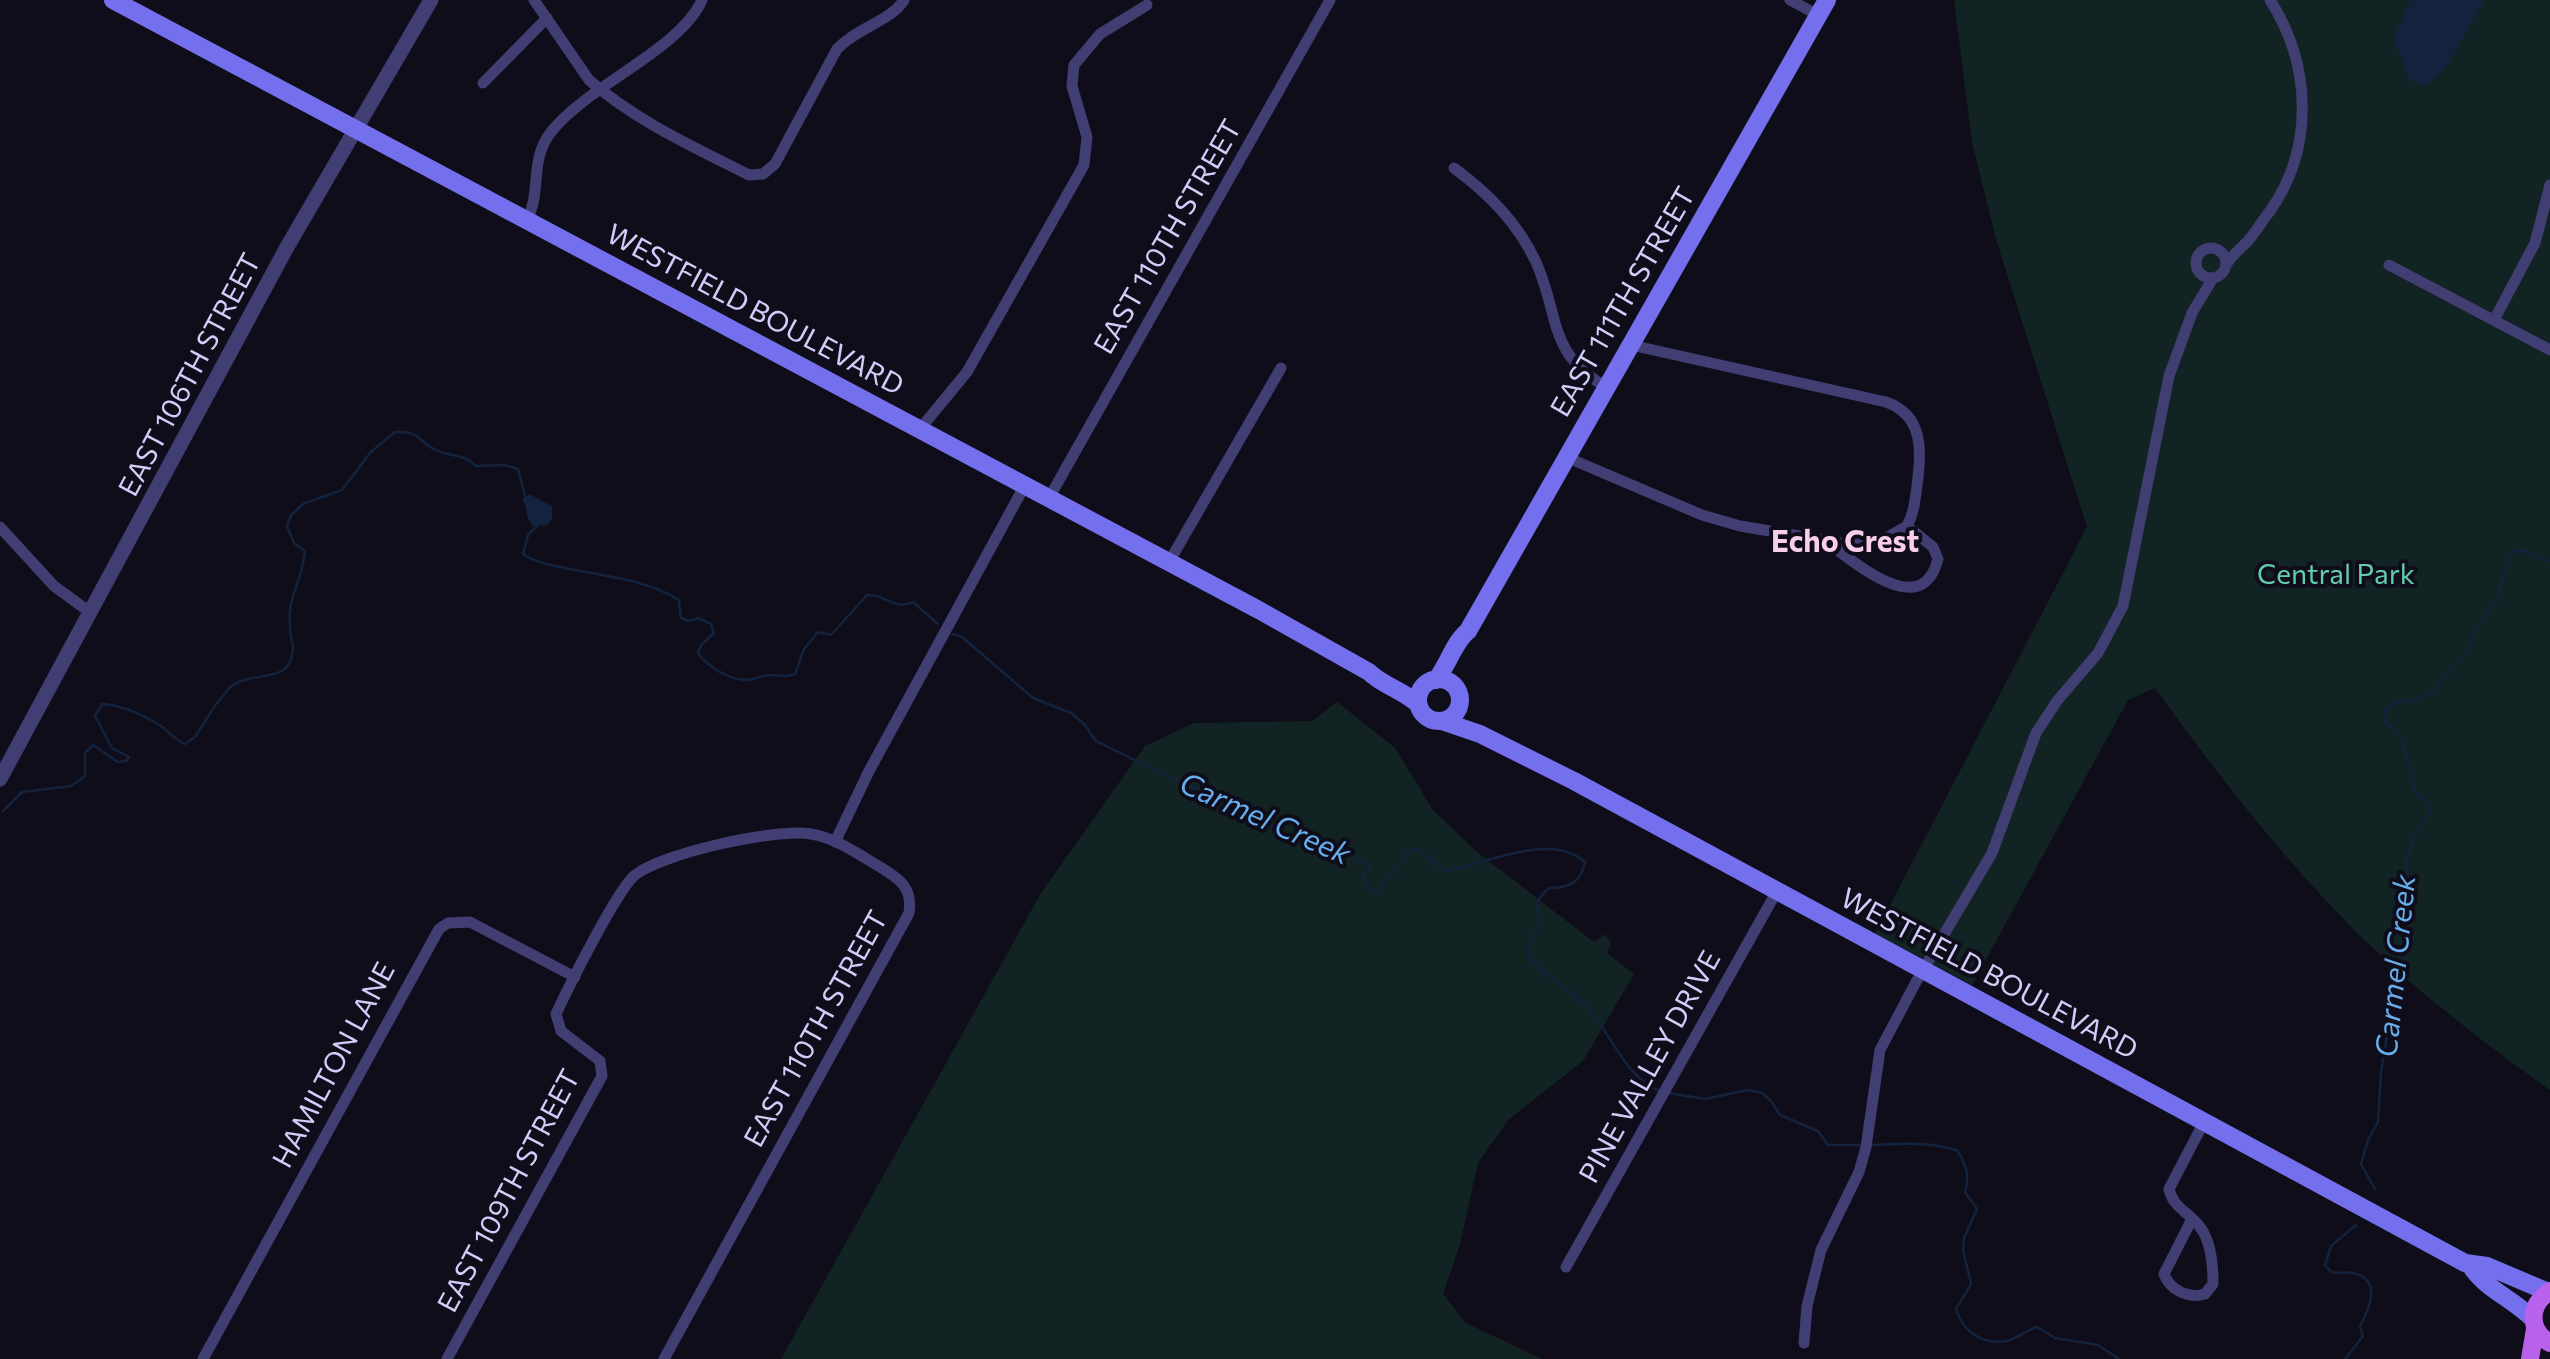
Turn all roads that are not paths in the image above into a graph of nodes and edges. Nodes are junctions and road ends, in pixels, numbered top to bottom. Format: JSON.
{"nodes":[{"id":1,"x":113,"y":0,"type":"edge"},
{"id":2,"x":431,"y":0,"type":"edge"},
{"id":3,"x":534,"y":0,"type":"edge"},
{"id":4,"x":702,"y":0,"type":"edge"},
{"id":5,"x":904,"y":0,"type":"edge"},
{"id":6,"x":1330,"y":0,"type":"edge"},
{"id":7,"x":1790,"y":0,"type":"edge"},
{"id":8,"x":2270,"y":0,"type":"edge"},
{"id":9,"x":1147,"y":5,"type":"dead end"},
{"id":10,"x":1822,"y":8,"type":"edge"},
{"id":11,"x":547,"y":18,"type":"junction"},
{"id":12,"x":483,"y":83,"type":"dead end"},
{"id":13,"x":599,"y":89,"type":"junction"},
{"id":14,"x":356,"y":129,"type":"junction"},
{"id":15,"x":1454,"y":168,"type":"dead end"},
{"id":16,"x":2550,"y":184,"type":"edge"},
{"id":17,"x":528,"y":220,"type":"junction"},
{"id":18,"x":2256,"y":230,"type":"junction"},
{"id":19,"x":2216,"y":248,"type":"junction"},
{"id":20,"x":2226,"y":265,"type":"junction"},
{"id":21,"x":2389,"y":265,"type":"dead end"},
{"id":22,"x":2198,"y":270,"type":"junction"},
{"id":23,"x":2213,"y":278,"type":"junction"},
{"id":24,"x":2192,"y":313,"type":"junction"},
{"id":25,"x":2494,"y":320,"type":"junction"},
{"id":26,"x":1630,"y":345,"type":"junction"},
{"id":27,"x":2550,"y":350,"type":"edge"},
{"id":28,"x":1281,"y":368,"type":"dead end"},
{"id":29,"x":1606,"y":387,"type":"junction"},
{"id":30,"x":920,"y":429,"type":"junction"},
{"id":31,"x":1566,"y":457,"type":"junction"},
{"id":32,"x":1025,"y":486,"type":"junction"},
{"id":33,"x":1050,"y":498,"type":"junction"},
{"id":34,"x":1907,"y":526,"type":"junction"},
{"id":35,"x":0,"y":528,"type":"edge"},
{"id":36,"x":1826,"y":542,"type":"junction"},
{"id":37,"x":1168,"y":562,"type":"junction"},
{"id":38,"x":91,"y":613,"type":"junction"},
{"id":39,"x":1468,"y":631,"type":"junction"},
{"id":40,"x":1369,"y":672,"type":"junction"},
{"id":41,"x":1432,"y":682,"type":"junction"},
{"id":42,"x":1458,"y":694,"type":"junction"},
{"id":43,"x":1418,"y":704,"type":"junction"},
{"id":44,"x":1442,"y":721,"type":"junction"},
{"id":45,"x":1480,"y":734,"type":"junction"},
{"id":46,"x":0,"y":779,"type":"edge"},
{"id":47,"x":835,"y":842,"type":"junction"},
{"id":48,"x":1777,"y":891,"type":"junction"},
{"id":49,"x":1923,"y":970,"type":"junction"},
{"id":50,"x":575,"y":977,"type":"junction"},
{"id":51,"x":2204,"y":1122,"type":"junction"},
{"id":52,"x":2192,"y":1219,"type":"junction"},
{"id":53,"x":2470,"y":1265,"type":"junction"},
{"id":54,"x":1566,"y":1267,"type":"dead end"},
{"id":55,"x":2549,"y":1292,"type":"edge"},
{"id":56,"x":2534,"y":1324,"type":"junction"},
{"id":57,"x":1804,"y":1343,"type":"dead end"},
{"id":58,"x":2550,"y":1343,"type":"edge"},
{"id":59,"x":203,"y":1359,"type":"edge"},
{"id":60,"x":446,"y":1359,"type":"edge"},
{"id":61,"x":664,"y":1359,"type":"edge"},
{"id":62,"x":2530,"y":1359,"type":"edge"}],
"edges":[{"from":1,"to":14,"type":"main road","name":"WESTFIELD BOULEVARD"},
{"from":2,"to":14,"type":"street","name":"EAST 106TH STREET"},
{"from":3,"to":11,"type":"street"},
{"from":4,"to":13,"type":"street"},
{"from":5,"to":13,"type":"street"},
{"from":6,"to":33,"type":"street","name":"EAST 110TH STREET"},
{"from":7,"to":10,"type":"street"},
{"from":8,"to":18,"type":"street"},
{"from":9,"to":30,"type":"street"},
{"from":10,"to":26,"type":"main road","name":"EAST 111TH STREET"},
{"from":11,"to":12,"type":"street"},
{"from":11,"to":13,"type":"street"},
{"from":13,"to":17,"type":"street"},
{"from":14,"to":17,"type":"main road","name":"WESTFIELD BOULEVARD"},
{"from":14,"to":38,"type":"street","name":"EAST 106TH STREET"},
{"from":15,"to":29,"type":"street"},
{"from":16,"to":25,"type":"street"},
{"from":17,"to":30,"type":"main road","name":"WESTFIELD BOULEVARD"},
{"from":18,"to":19,"type":"street"},
{"from":18,"to":20,"type":"street"},
{"from":19,"to":20,"type":"street"},
{"from":19,"to":22,"type":"street"},
{"from":20,"to":23,"type":"street"},
{"from":21,"to":25,"type":"street"},
{"from":22,"to":23,"type":"street"},
{"from":22,"to":24,"type":"street"},
{"from":23,"to":24,"type":"street"},
{"from":24,"to":49,"type":"street"},
{"from":25,"to":27,"type":"street"},
{"from":26,"to":29,"type":"main road","name":"EAST 111TH STREET"},
{"from":26,"to":34,"type":"street"},
{"from":28,"to":37,"type":"street"},
{"from":29,"to":31,"type":"main road","name":"EAST 111TH STREET"},
{"from":30,"to":32,"type":"main road","name":"WESTFIELD BOULEVARD"},
{"from":31,"to":36,"type":"street"},
{"from":31,"to":39,"type":"main road","name":"EAST 111TH STREET"},
{"from":32,"to":33,"type":"main road","name":"WESTFIELD BOULEVARD"},
{"from":32,"to":47,"type":"street"},
{"from":33,"to":37,"type":"main road","name":"WESTFIELD BOULEVARD"},
{"from":34,"to":36,"type":"street"},
{"from":34,"to":36,"type":"street"},
{"from":35,"to":38,"type":"street"},
{"from":37,"to":40,"type":"main road","name":"WESTFIELD BOULEVARD"},
{"from":38,"to":46,"type":"street","name":"EAST 106TH STREET"},
{"from":39,"to":41,"type":"main road","name":"EAST 111TH STREET"},
{"from":39,"to":42,"type":"main road","name":"EAST 111TH STREET"},
{"from":40,"to":41,"type":"main road","name":"WESTFIELD BOULEVARD"},
{"from":40,"to":43,"type":"main road","name":"WESTFIELD BOULEVARD"},
{"from":41,"to":42,"type":"main road"},
{"from":41,"to":43,"type":"main road"},
{"from":42,"to":44,"type":"main road"},
{"from":42,"to":45,"type":"main road"},
{"from":43,"to":44,"type":"main road"},
{"from":44,"to":45,"type":"main road","name":"WESTFIELD BOULEVARD"},
{"from":45,"to":48,"type":"main road","name":"WESTFIELD BOULEVARD"},
{"from":47,"to":50,"type":"street","name":"EAST 109TH STREET"},
{"from":47,"to":61,"type":"street","name":"EAST 110TH STREET"},
{"from":48,"to":49,"type":"main road","name":"WESTFIELD BOULEVARD"},
{"from":48,"to":54,"type":"street","name":"PINE VALLEY DRIVE"},
{"from":49,"to":51,"type":"main road","name":"WESTFIELD BOULEVARD"},
{"from":49,"to":57,"type":"street"},
{"from":50,"to":59,"type":"street","name":"HAMILTON LANE"},
{"from":50,"to":60,"type":"street","name":"EAST 109TH STREET"},
{"from":51,"to":52,"type":"street"},
{"from":51,"to":53,"type":"main road","name":"WESTFIELD BOULEVARD"},
{"from":52,"to":52,"type":"street"},
{"from":53,"to":55,"type":"main road","name":"WESTFIELD BOULEVARD"},
{"from":53,"to":56,"type":"main road","name":"WESTFIELD BOULEVARD"},
{"from":55,"to":56,"type":"main road"},
{"from":56,"to":58,"type":"main road"},
{"from":56,"to":62,"type":"main road"}]}
